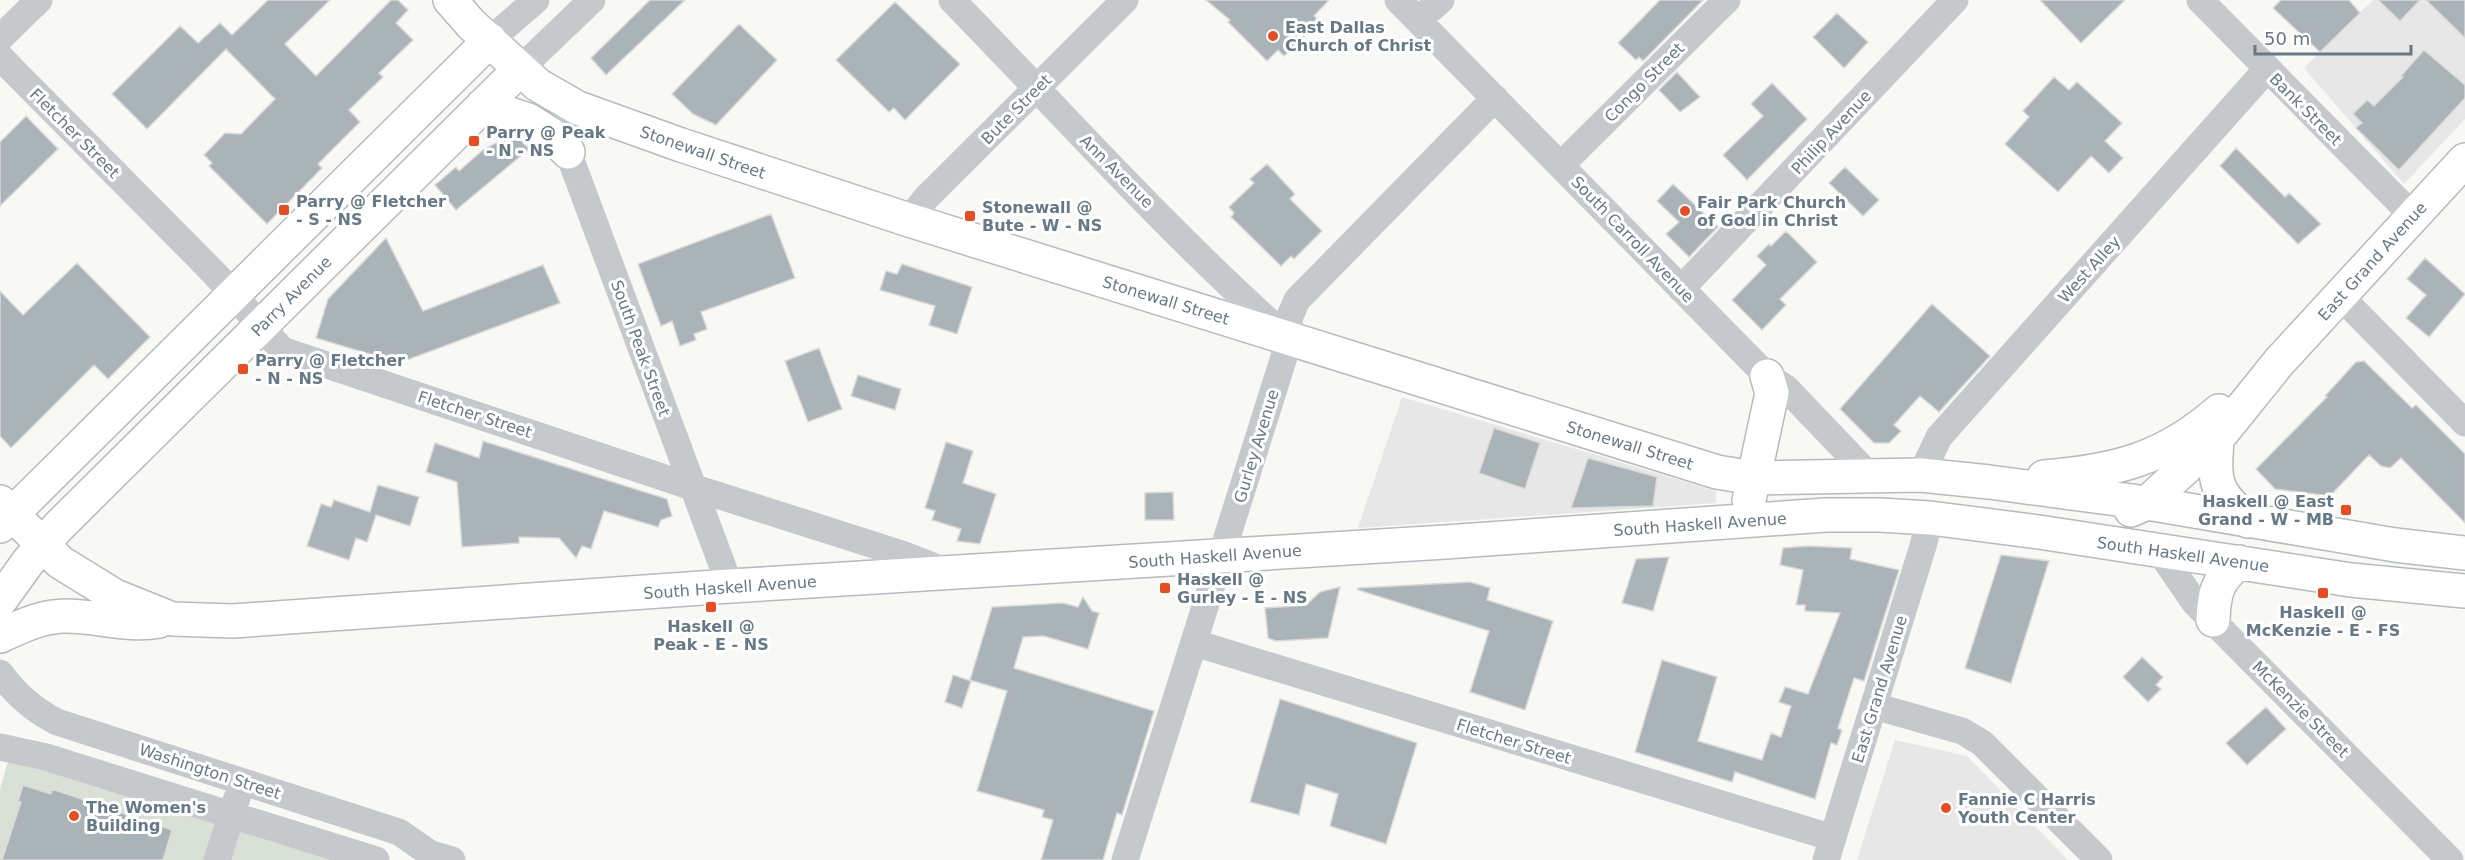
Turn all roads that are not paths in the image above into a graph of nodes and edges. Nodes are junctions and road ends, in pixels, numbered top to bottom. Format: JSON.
{"nodes":[{"id":1,"x":39,"y":0,"type":"edge"},
{"id":2,"x":450,"y":0,"type":"edge"},
{"id":3,"x":537,"y":0,"type":"edge"},
{"id":4,"x":592,"y":0,"type":"edge"},
{"id":5,"x":952,"y":0,"type":"edge"},
{"id":6,"x":1125,"y":0,"type":"edge"},
{"id":7,"x":1398,"y":0,"type":"edge"},
{"id":8,"x":1441,"y":0,"type":"edge"},
{"id":9,"x":1727,"y":0,"type":"edge"},
{"id":10,"x":1955,"y":0,"type":"edge"},
{"id":11,"x":2200,"y":0,"type":"edge"},
{"id":12,"x":1418,"y":20,"type":"junction"},
{"id":13,"x":0,"y":38,"type":"edge"},
{"id":14,"x":490,"y":40,"type":"junction"},
{"id":15,"x":0,"y":57,"type":"edge"},
{"id":16,"x":520,"y":69,"type":"junction"},
{"id":17,"x":2267,"y":69,"type":"junction"},
{"id":18,"x":1037,"y":88,"type":"junction"},
{"id":19,"x":1495,"y":98,"type":"junction"},
{"id":20,"x":483,"y":105,"type":"junction"},
{"id":21,"x":578,"y":108,"type":"junction"},
{"id":22,"x":568,"y":152,"type":"junction"},
{"id":23,"x":2465,"y":160,"type":"edge"},
{"id":24,"x":1561,"y":165,"type":"junction"},
{"id":25,"x":2413,"y":216,"type":"junction"},
{"id":26,"x":909,"y":220,"type":"junction"},
{"id":27,"x":1681,"y":290,"type":"junction"},
{"id":28,"x":233,"y":295,"type":"junction"},
{"id":29,"x":2340,"y":296,"type":"junction"},
{"id":30,"x":260,"y":326,"type":"junction"},
{"id":31,"x":1287,"y":338,"type":"junction"},
{"id":32,"x":2279,"y":362,"type":"junction"},
{"id":33,"x":1767,"y":376,"type":"junction"},
{"id":34,"x":2465,"y":423,"type":"edge"},
{"id":35,"x":2217,"y":439,"type":"junction"},
{"id":36,"x":2154,"y":454,"type":"junction"},
{"id":37,"x":1921,"y":475,"type":"junction"},
{"id":38,"x":1870,"y":476,"type":"junction"},
{"id":39,"x":1753,"y":478,"type":"junction"},
{"id":40,"x":1989,"y":482,"type":"junction"},
{"id":41,"x":692,"y":487,"type":"junction"},
{"id":42,"x":2147,"y":503,"type":"junction"},
{"id":43,"x":3,"y":514,"type":"edge"},
{"id":44,"x":1930,"y":518,"type":"junction"},
{"id":45,"x":1745,"y":521,"type":"junction"},
{"id":46,"x":2248,"y":521,"type":"junction"},
{"id":47,"x":2039,"y":532,"type":"junction"},
{"id":48,"x":42,"y":545,"type":"junction"},
{"id":49,"x":2160,"y":552,"type":"junction"},
{"id":50,"x":2465,"y":553,"type":"edge"},
{"id":51,"x":1222,"y":555,"type":"junction"},
{"id":52,"x":2239,"y":562,"type":"junction"},
{"id":53,"x":952,"y":574,"type":"junction"},
{"id":54,"x":730,"y":586,"type":"junction"},
{"id":55,"x":2465,"y":591,"type":"edge"},
{"id":56,"x":0,"y":601,"type":"edge"},
{"id":57,"x":172,"y":619,"type":"junction"},
{"id":58,"x":2213,"y":620,"type":"junction"},
{"id":59,"x":0,"y":636,"type":"edge"},
{"id":60,"x":1196,"y":643,"type":"junction"},
{"id":61,"x":0,"y":673,"type":"edge"},
{"id":62,"x":1874,"y":706,"type":"junction"},
{"id":63,"x":0,"y":747,"type":"edge"},
{"id":64,"x":242,"y":782,"type":"junction"},
{"id":65,"x":232,"y":814,"type":"junction"},
{"id":66,"x":1829,"y":849,"type":"edge"},
{"id":67,"x":442,"y":857,"type":"edge"},
{"id":68,"x":217,"y":860,"type":"edge"},
{"id":69,"x":376,"y":860,"type":"edge"},
{"id":70,"x":403,"y":860,"type":"edge"},
{"id":71,"x":1125,"y":860,"type":"edge"},
{"id":72,"x":2099,"y":860,"type":"edge"},
{"id":73,"x":2450,"y":860,"type":"edge"}],
"edges":[{"from":1,"to":13,"type":"street"},
{"from":2,"to":14,"type":"main road"},
{"from":3,"to":14,"type":"street"},
{"from":4,"to":16,"type":"street","name":"Parry Avenue"},
{"from":5,"to":18,"type":"street","name":"Ann Avenue"},
{"from":6,"to":18,"type":"street","name":"Bute Street"},
{"from":7,"to":12,"type":"street","name":"South Carroll Avenue"},
{"from":8,"to":12,"type":"street"},
{"from":9,"to":24,"type":"street","name":"Congo Street"},
{"from":10,"to":27,"type":"street","name":"Philip Avenue"},
{"from":11,"to":17,"type":"street","name":"Bank Street"},
{"from":12,"to":19,"type":"street","name":"South Carroll Avenue"},
{"from":14,"to":16,"type":"main road","name":"Stonewall Street"},
{"from":14,"to":28,"type":"main road"},
{"from":15,"to":28,"type":"street","name":"Fletcher Street"},
{"from":16,"to":20,"type":"main road","name":"Parry Avenue"},
{"from":16,"to":21,"type":"main road","name":"Stonewall Street"},
{"from":17,"to":25,"type":"street","name":"Bank Street"},
{"from":17,"to":37,"type":"street","name":"West Alley"},
{"from":18,"to":26,"type":"street","name":"Bute Street"},
{"from":18,"to":31,"type":"street","name":"Ann Avenue"},
{"from":19,"to":24,"type":"street","name":"South Carroll Avenue"},
{"from":19,"to":31,"type":"street","name":"Gurley Avenue"},
{"from":20,"to":22,"type":"main road"},
{"from":20,"to":30,"type":"main road","name":"Parry Avenue"},
{"from":21,"to":22,"type":"street","name":"South Peak Street"},
{"from":21,"to":26,"type":"main road","name":"Stonewall Street"},
{"from":22,"to":41,"type":"street","name":"South Peak Street"},
{"from":23,"to":25,"type":"main road","name":"East Grand Avenue"},
{"from":24,"to":27,"type":"street","name":"South Carroll Avenue"},
{"from":25,"to":29,"type":"main road","name":"East Grand Avenue"},
{"from":26,"to":31,"type":"main road","name":"Stonewall Street"},
{"from":27,"to":33,"type":"street","name":"South Carroll Avenue"},
{"from":28,"to":30,"type":"street","name":"Fletcher Street"},
{"from":28,"to":43,"type":"main road"},
{"from":29,"to":32,"type":"main road","name":"East Grand Avenue"},
{"from":29,"to":34,"type":"street"},
{"from":30,"to":41,"type":"street","name":"Fletcher Street"},
{"from":30,"to":48,"type":"main road","name":"Parry Avenue"},
{"from":31,"to":39,"type":"main road","name":"Stonewall Street"},
{"from":31,"to":51,"type":"street","name":"Gurley Avenue"},
{"from":32,"to":35,"type":"main road","name":"East Grand Avenue"},
{"from":32,"to":36,"type":"main road","name":"East Grand Avenue"},
{"from":33,"to":38,"type":"street","name":"South Carroll Avenue"},
{"from":33,"to":39,"type":"main road"},
{"from":35,"to":42,"type":"main road","name":"East Grand Avenue"},
{"from":35,"to":46,"type":"main road"},
{"from":36,"to":40,"type":"main road","name":"East Grand Avenue"},
{"from":36,"to":42,"type":"main road"},
{"from":37,"to":38,"type":"main road"},
{"from":37,"to":40,"type":"main road"},
{"from":38,"to":39,"type":"main road","name":"Stonewall Street"},
{"from":39,"to":45,"type":"main road"},
{"from":40,"to":42,"type":"main road"},
{"from":41,"to":53,"type":"street","name":"Fletcher Street"},
{"from":41,"to":54,"type":"street","name":"South Peak Street"},
{"from":42,"to":46,"type":"main road"},
{"from":42,"to":47,"type":"main road"},
{"from":42,"to":49,"type":"main road"},
{"from":43,"to":48,"type":"main road","name":"South Haskell Avenue"},
{"from":44,"to":45,"type":"main road","name":"South Haskell Avenue"},
{"from":44,"to":47,"type":"main road","name":"South Haskell Avenue"},
{"from":44,"to":62,"type":"street","name":"East Grand Avenue"},
{"from":45,"to":51,"type":"main road","name":"South Haskell Avenue"},
{"from":46,"to":50,"type":"main road"},
{"from":47,"to":49,"type":"main road","name":"South Haskell Avenue"},
{"from":48,"to":56,"type":"main road","name":"Parry Avenue"},
{"from":48,"to":57,"type":"main road","name":"South Haskell Avenue"},
{"from":49,"to":52,"type":"main road","name":"South Haskell Avenue"},
{"from":49,"to":58,"type":"street","name":"McKenzie Street"},
{"from":51,"to":53,"type":"main road","name":"South Haskell Avenue"},
{"from":51,"to":60,"type":"street","name":"Gurley Avenue"},
{"from":52,"to":55,"type":"main road","name":"South Haskell Avenue"},
{"from":52,"to":58,"type":"main road"},
{"from":53,"to":54,"type":"main road","name":"South Haskell Avenue"},
{"from":54,"to":57,"type":"main road","name":"South Haskell Avenue"},
{"from":57,"to":59,"type":"main road"},
{"from":58,"to":73,"type":"street","name":"McKenzie Street"},
{"from":60,"to":66,"type":"street","name":"Fletcher Street"},
{"from":60,"to":71,"type":"street","name":"Gurley Avenue"},
{"from":61,"to":64,"type":"street","name":"Washington Street"},
{"from":62,"to":66,"type":"street","name":"East Grand Avenue"},
{"from":62,"to":72,"type":"street"},
{"from":63,"to":65,"type":"street","name":"Washington Street"},
{"from":64,"to":65,"type":"street"},
{"from":64,"to":67,"type":"street","name":"Washington Street"},
{"from":65,"to":68,"type":"street"},
{"from":65,"to":69,"type":"street","name":"Washington Street"},
{"from":67,"to":70,"type":"street","name":"Washington Street"}]}
